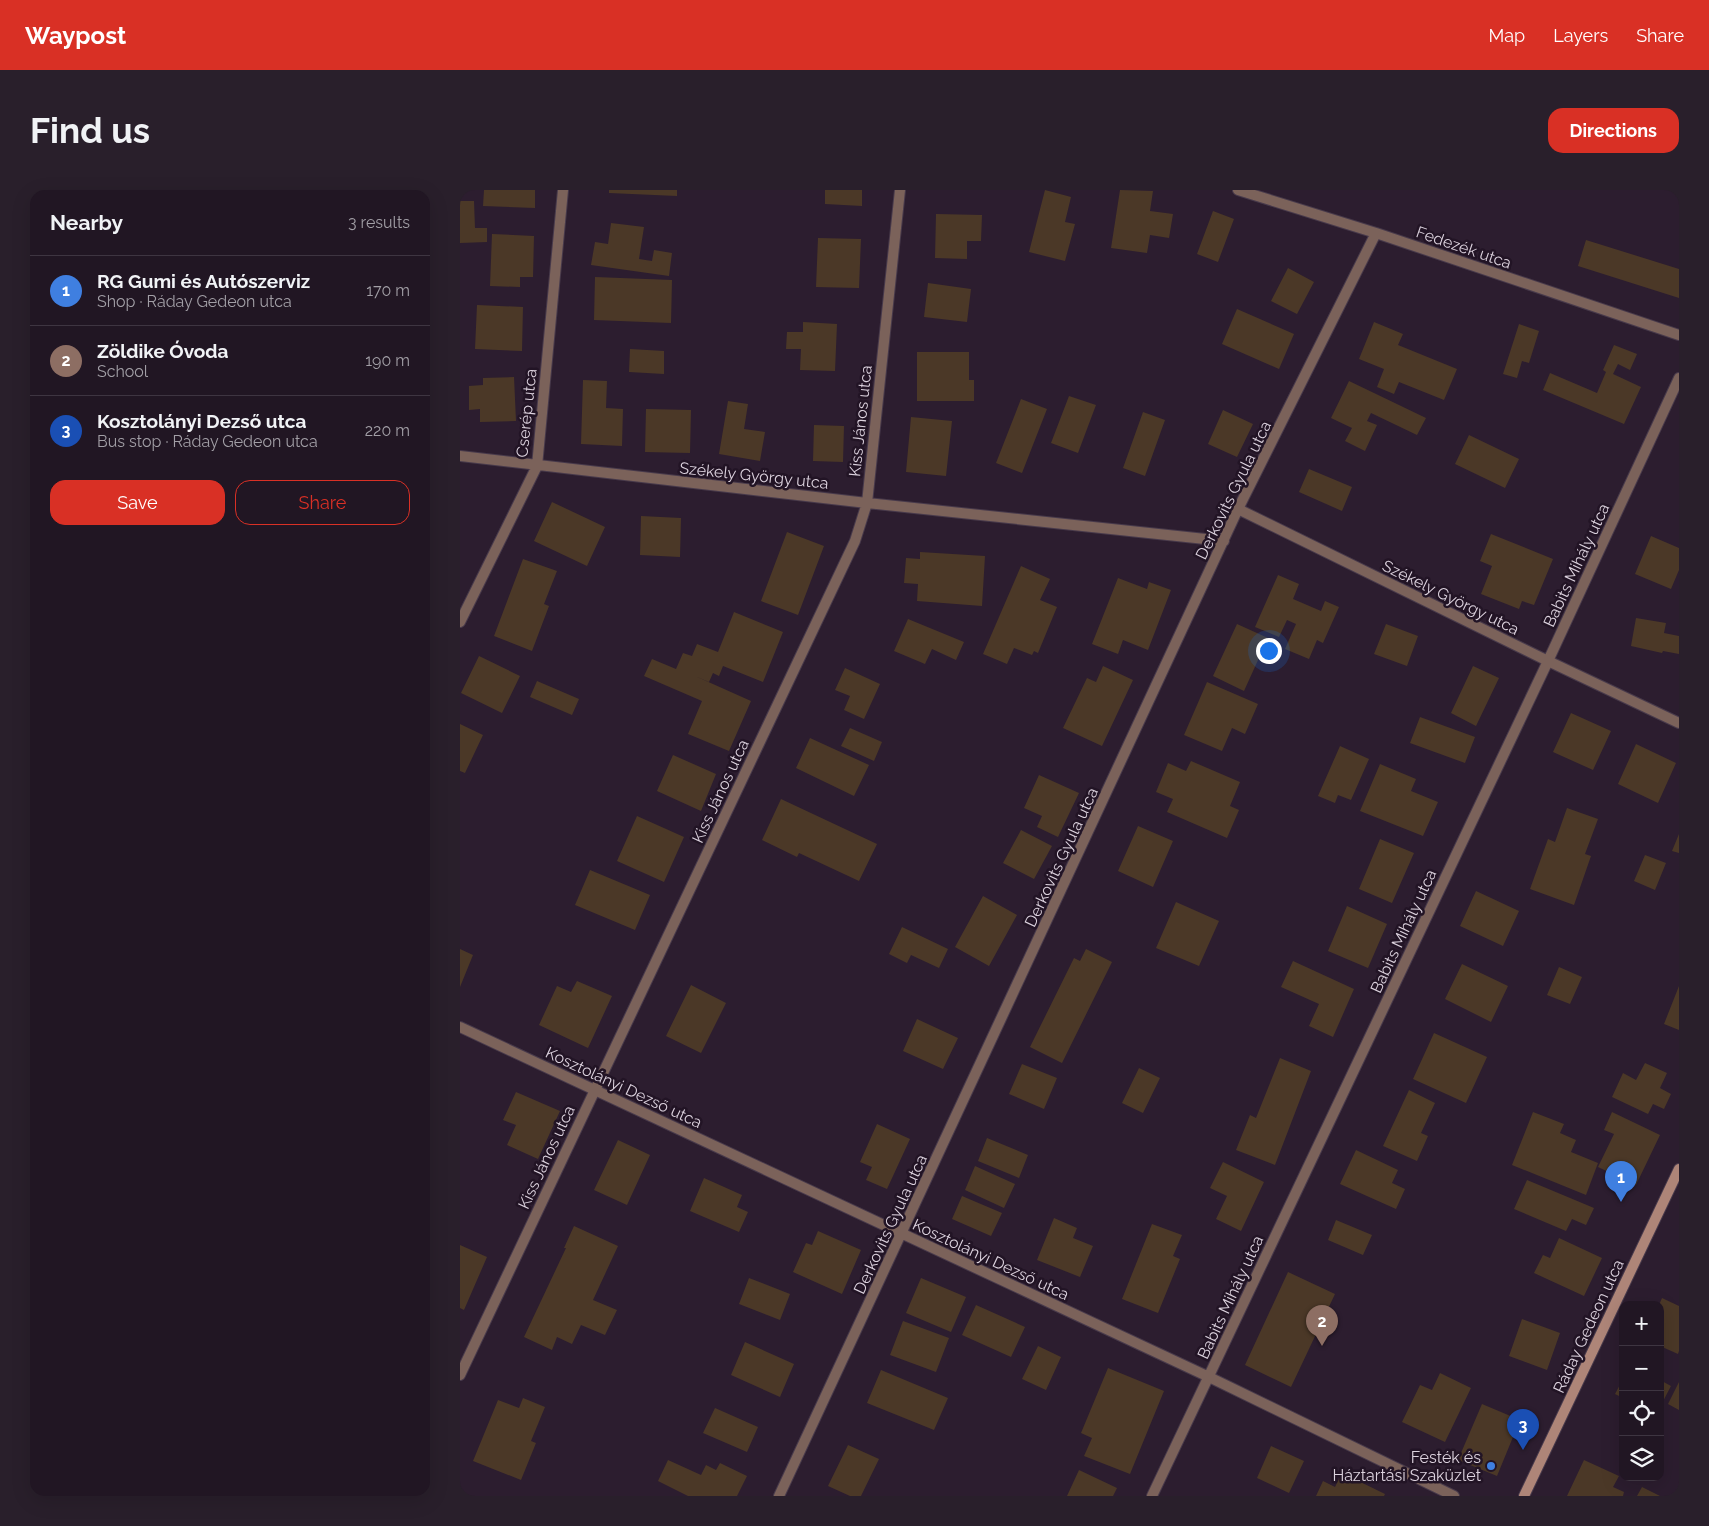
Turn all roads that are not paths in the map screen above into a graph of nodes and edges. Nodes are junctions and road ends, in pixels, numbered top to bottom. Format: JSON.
{"nodes":[{"id":1,"x":563,"y":190,"type":"edge"},
{"id":2,"x":900,"y":190,"type":"edge"},
{"id":3,"x":1238,"y":190,"type":"edge"},
{"id":4,"x":1376,"y":233,"type":"junction"},
{"id":5,"x":1679,"y":335,"type":"edge"},
{"id":6,"x":1679,"y":378,"type":"edge"},
{"id":7,"x":460,"y":456,"type":"edge"},
{"id":8,"x":536,"y":466,"type":"junction"},
{"id":9,"x":866,"y":503,"type":"junction"},
{"id":10,"x":1238,"y":509,"type":"junction"},
{"id":11,"x":1224,"y":542,"type":"junction"},
{"id":12,"x":460,"y":622,"type":"edge"},
{"id":13,"x":1548,"y":661,"type":"junction"},
{"id":14,"x":1679,"y":723,"type":"edge"},
{"id":15,"x":460,"y":1027,"type":"edge"},
{"id":16,"x":594,"y":1090,"type":"junction"},
{"id":17,"x":1679,"y":1169,"type":"edge"},
{"id":18,"x":902,"y":1234,"type":"junction"},
{"id":19,"x":460,"y":1375,"type":"edge"},
{"id":20,"x":1209,"y":1377,"type":"junction"},
{"id":21,"x":780,"y":1496,"type":"edge"},
{"id":22,"x":1152,"y":1496,"type":"edge"},
{"id":23,"x":1454,"y":1496,"type":"edge"},
{"id":24,"x":1524,"y":1496,"type":"edge"}],
"edges":[{"from":1,"to":8,"type":"street","name":"Cserép utca"},
{"from":2,"to":9,"type":"street","name":"Kiss János utca"},
{"from":3,"to":4,"type":"street","name":"Fedezék utca"},
{"from":4,"to":5,"type":"street","name":"Fedezék utca"},
{"from":4,"to":10,"type":"street","name":"Derkovits Gyula utca"},
{"from":6,"to":13,"type":"street","name":"Babits Mihály utca"},
{"from":7,"to":8,"type":"street","name":"Székely György utca"},
{"from":8,"to":9,"type":"street","name":"Székely György utca"},
{"from":8,"to":12,"type":"street","name":"Cserép utca"},
{"from":9,"to":11,"type":"street","name":"Székely György utca"},
{"from":9,"to":16,"type":"street","name":"Kiss János utca"},
{"from":10,"to":11,"type":"street","name":"Derkovits Gyula utca"},
{"from":10,"to":13,"type":"street","name":"Székely György utca"},
{"from":11,"to":18,"type":"street","name":"Derkovits Gyula utca"},
{"from":13,"to":14,"type":"street","name":"Székely György utca"},
{"from":13,"to":20,"type":"street","name":"Babits Mihály utca"},
{"from":15,"to":16,"type":"street","name":"Kosztolányi Dezső utca"},
{"from":16,"to":18,"type":"street","name":"Kosztolányi Dezső utca"},
{"from":16,"to":19,"type":"street","name":"Kiss János utca"},
{"from":17,"to":24,"type":"main road","name":"Ráday Gedeon utca"},
{"from":18,"to":20,"type":"street","name":"Kosztolányi Dezső utca"},
{"from":18,"to":21,"type":"street","name":"Derkovits Gyula utca"},
{"from":20,"to":22,"type":"street","name":"Babits Mihály utca"},
{"from":20,"to":23,"type":"street","name":"Kosztolányi Dezső utca"}]}
